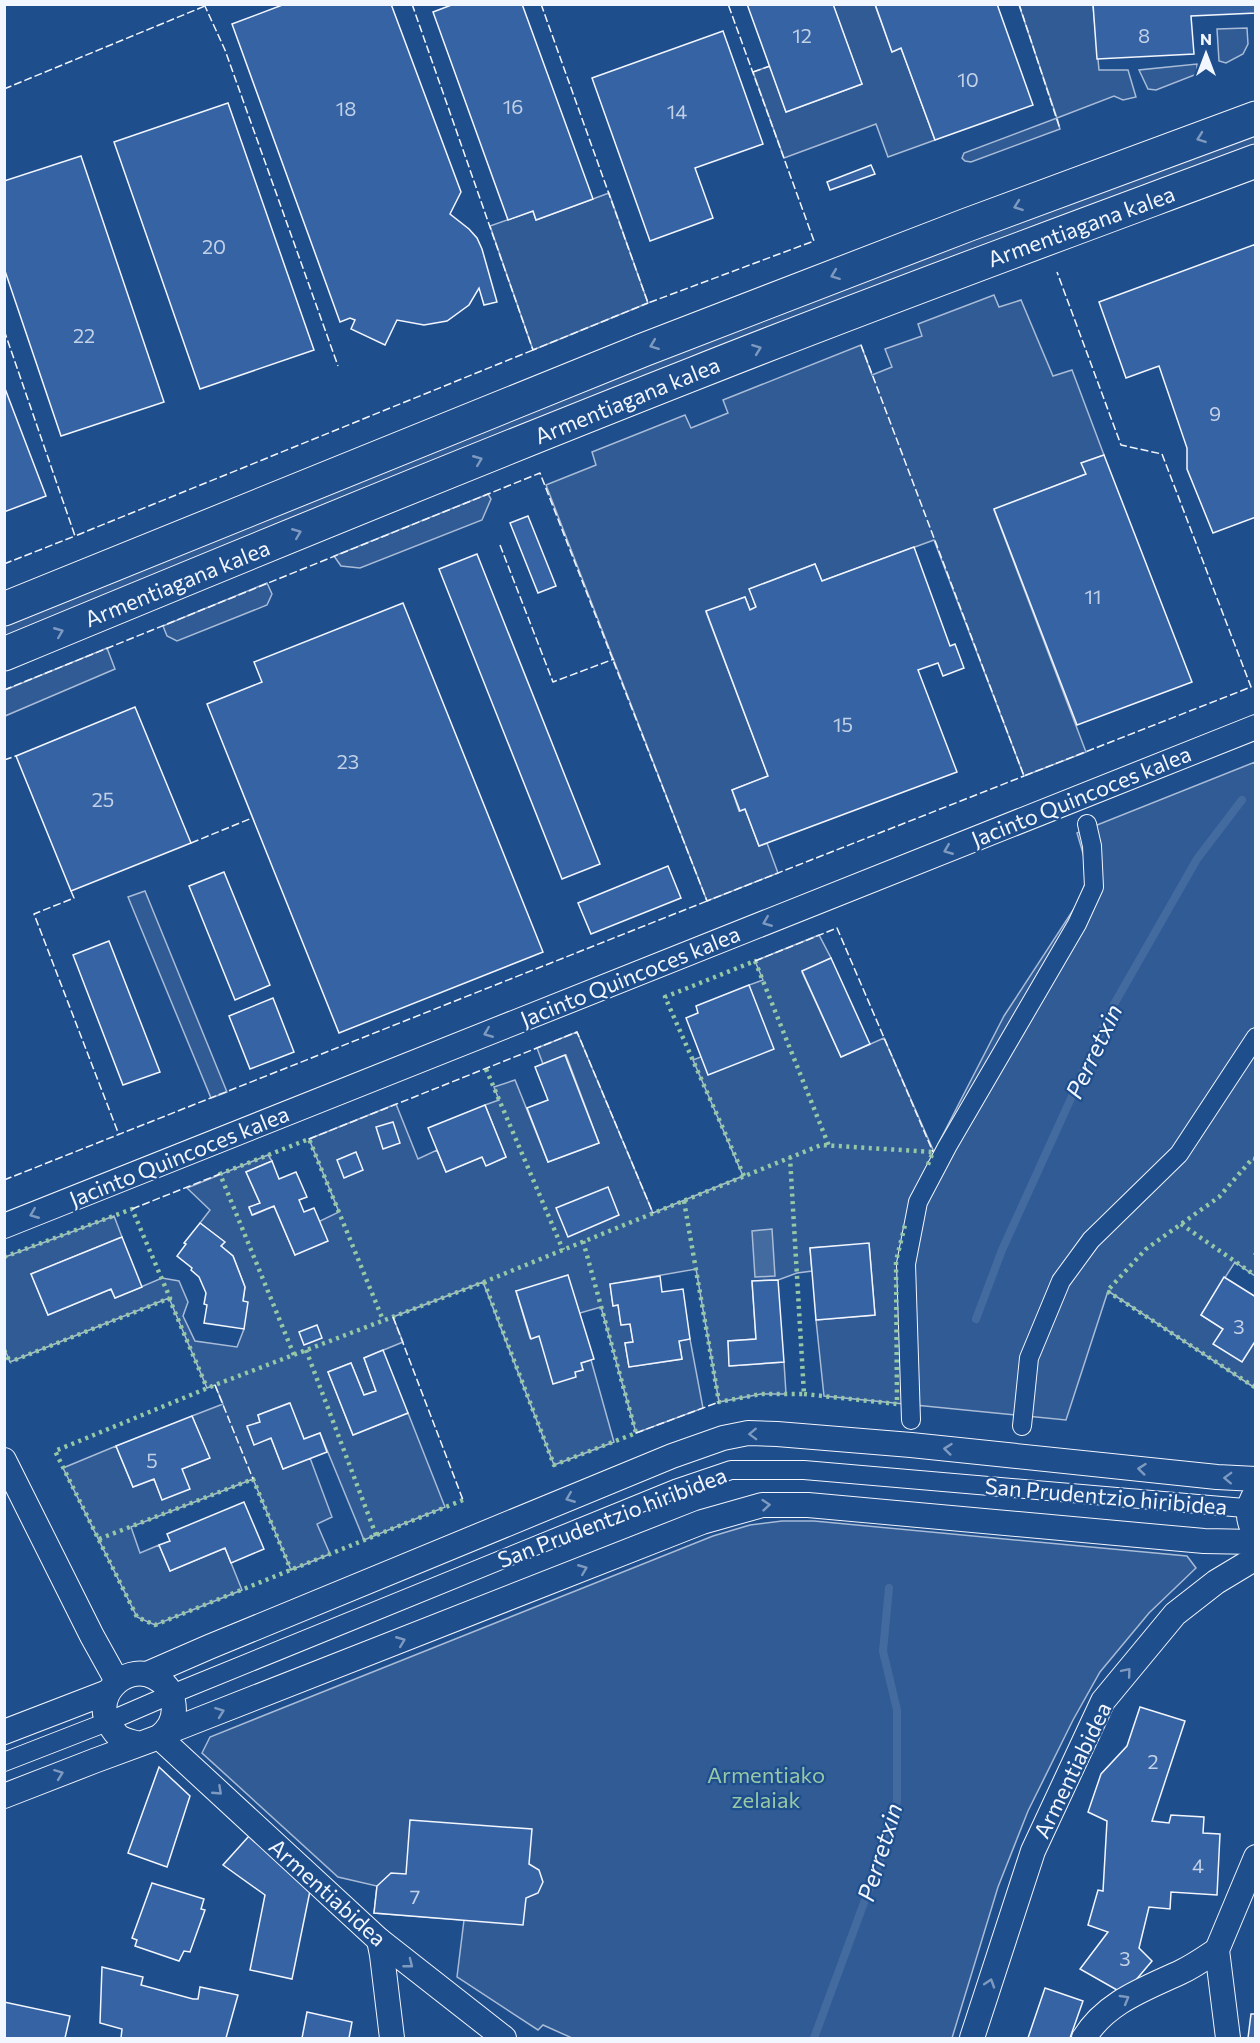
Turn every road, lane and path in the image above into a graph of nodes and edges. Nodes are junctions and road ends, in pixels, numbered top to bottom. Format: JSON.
{"nodes":[{"id":1,"x":1256,"y":118,"type":"edge"},
{"id":2,"x":1256,"y":161,"type":"edge"},
{"id":3,"x":4,"y":609,"type":"edge"},
{"id":4,"x":4,"y":654,"type":"edge"},
{"id":5,"x":1256,"y":726,"type":"edge"},
{"id":6,"x":1087,"y":824,"type":"dead end"},
{"id":7,"x":1256,"y":1037,"type":"edge"},
{"id":8,"x":4,"y":1226,"type":"edge"},
{"id":9,"x":911,"y":1420,"type":"dead end"},
{"id":10,"x":1022,"y":1426,"type":"dead end"},
{"id":11,"x":4,"y":1460,"type":"edge"},
{"id":12,"x":1256,"y":1479,"type":"edge"},
{"id":13,"x":1253,"y":1503,"type":"edge"},
{"id":14,"x":1256,"y":1533,"type":"edge"},
{"id":15,"x":1256,"y":1542,"type":"edge"},
{"id":16,"x":1256,"y":1558,"type":"edge"},
{"id":17,"x":147,"y":1674,"type":"junction"},
{"id":18,"x":113,"y":1686,"type":"junction"},
{"id":19,"x":172,"y":1694,"type":"junction"},
{"id":20,"x":107,"y":1722,"type":"junction"},
{"id":21,"x":4,"y":1732,"type":"edge"},
{"id":22,"x":154,"y":1738,"type":"junction"},
{"id":23,"x":4,"y":1762,"type":"edge"},
{"id":24,"x":4,"y":1796,"type":"edge"},
{"id":25,"x":1256,"y":1857,"type":"edge"},
{"id":26,"x":379,"y":1940,"type":"junction"},
{"id":27,"x":1217,"y":1950,"type":"junction"},
{"id":28,"x":392,"y":2038,"type":"edge"},
{"id":29,"x":504,"y":2038,"type":"edge"},
{"id":30,"x":972,"y":2038,"type":"edge"},
{"id":31,"x":1084,"y":2038,"type":"edge"},
{"id":32,"x":1228,"y":2038,"type":"edge"}],
"edges":[{"from":1,"to":3,"type":"main road","name":"Armentiagana kalea","one_way":true},
{"from":4,"to":2,"type":"main road","name":"Armentiagana kalea","one_way":true},
{"from":5,"to":8,"type":"street","name":"Jacinto Quincoces kalea","one_way":true},
{"from":6,"to":9,"type":"street"},
{"from":7,"to":10,"type":"street"},
{"from":11,"to":18,"type":"street"},
{"from":12,"to":17,"type":"street","name":"San Prudentzio hiribidea","one_way":true},
{"from":13,"to":14,"type":"street"},
{"from":13,"to":19,"type":"street","name":"San Prudentzio hiribidea"},
{"from":22,"to":15,"type":"street","name":"San Prudentzio hiribidea","one_way":true},
{"from":30,"to":16,"type":"street","name":"Armentiabidea","one_way":true},
{"from":17,"to":18,"type":"street","name":"San Prudentzio hiribidea"},
{"from":17,"to":19,"type":"street"},
{"from":18,"to":20,"type":"street"},
{"from":18,"to":21,"type":"street","name":"San Prudentzio hiribidea"},
{"from":19,"to":20,"type":"street","name":"San Prudentzio hiribidea"},
{"from":19,"to":22,"type":"street"},
{"from":20,"to":22,"type":"street","name":"Armentiabidea"},
{"from":20,"to":23,"type":"street","name":"San Prudentzio hiribidea"},
{"from":24,"to":22,"type":"street","name":"San Prudentzio hiribidea","one_way":true},
{"from":22,"to":26,"type":"street","name":"Armentiabidea","one_way":true},
{"from":25,"to":27,"type":"street"},
{"from":26,"to":28,"type":"street"},
{"from":26,"to":29,"type":"street","name":"Armentiabidea","one_way":true},
{"from":31,"to":27,"type":"street","one_way":true},
{"from":27,"to":32,"type":"street"}]}
